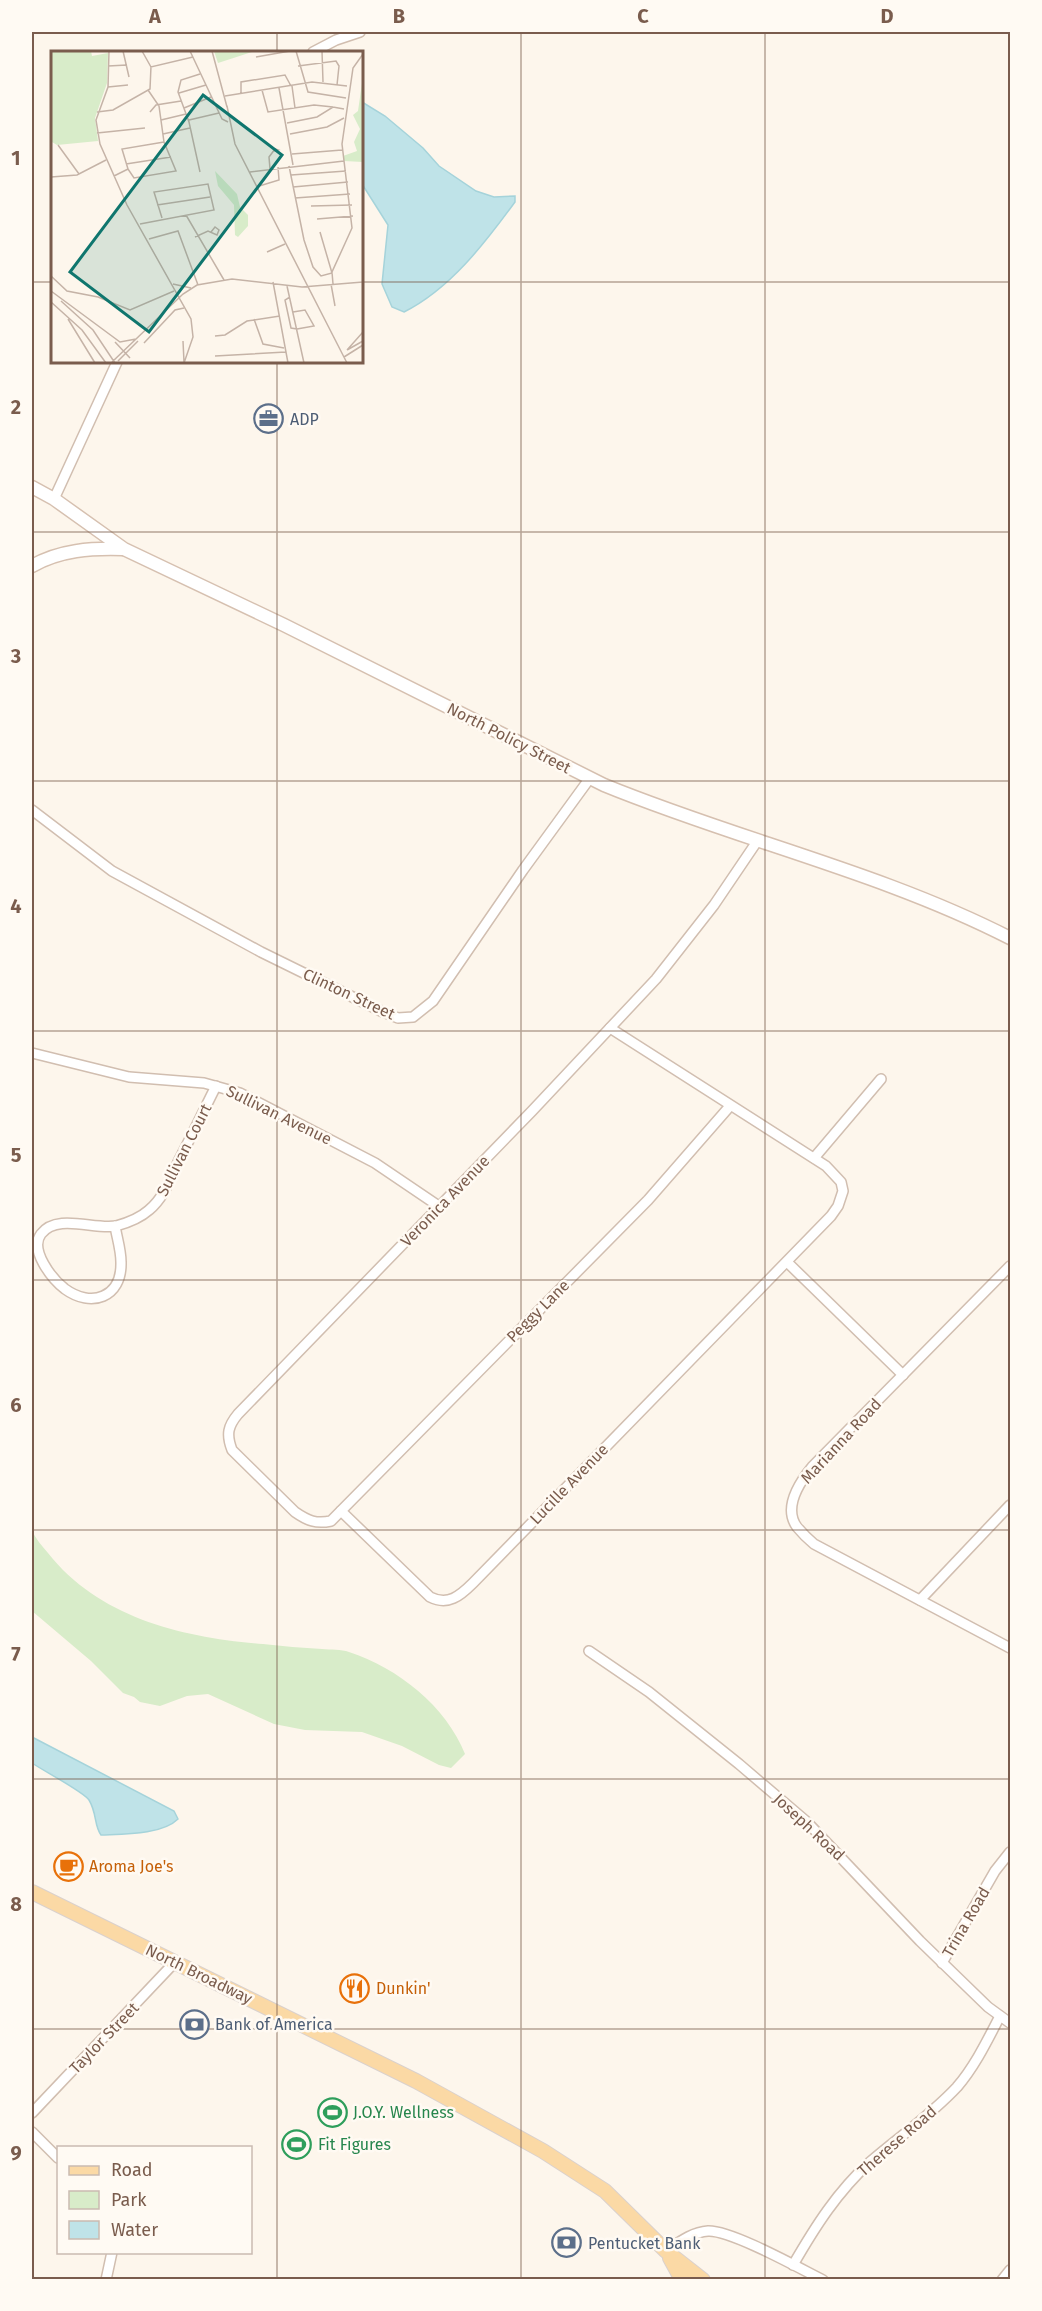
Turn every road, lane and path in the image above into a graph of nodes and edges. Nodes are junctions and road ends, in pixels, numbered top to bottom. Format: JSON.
{"nodes":[{"id":1,"x":360,"y":32,"type":"edge"},
{"id":2,"x":315,"y":51,"type":"edge"},
{"id":3,"x":117,"y":363,"type":"edge"},
{"id":4,"x":32,"y":487,"type":"edge"},
{"id":5,"x":54,"y":499,"type":"junction"},
{"id":6,"x":124,"y":549,"type":"junction"},
{"id":7,"x":32,"y":566,"type":"edge"},
{"id":8,"x":590,"y":778,"type":"junction"},
{"id":9,"x":32,"y":810,"type":"edge"},
{"id":10,"x":758,"y":840,"type":"junction"},
{"id":11,"x":1011,"y":938,"type":"edge"},
{"id":12,"x":610,"y":1028,"type":"junction"},
{"id":13,"x":32,"y":1053,"type":"edge"},
{"id":14,"x":881,"y":1079,"type":"dead end"},
{"id":15,"x":216,"y":1086,"type":"junction"},
{"id":16,"x":730,"y":1106,"type":"junction"},
{"id":17,"x":814,"y":1158,"type":"junction"},
{"id":18,"x":440,"y":1207,"type":"junction"},
{"id":19,"x":115,"y":1226,"type":"junction"},
{"id":20,"x":787,"y":1262,"type":"junction"},
{"id":21,"x":1011,"y":1266,"type":"edge"},
{"id":22,"x":903,"y":1375,"type":"junction"},
{"id":23,"x":1011,"y":1505,"type":"edge"},
{"id":24,"x":341,"y":1511,"type":"junction"},
{"id":25,"x":920,"y":1600,"type":"junction"},
{"id":26,"x":1011,"y":1648,"type":"edge"},
{"id":27,"x":589,"y":1651,"type":"dead end"},
{"id":28,"x":1011,"y":1852,"type":"edge"},
{"id":29,"x":32,"y":1892,"type":"edge"},
{"id":30,"x":175,"y":1962,"type":"junction"},
{"id":31,"x":942,"y":1963,"type":"junction"},
{"id":32,"x":1000,"y":2016,"type":"junction"},
{"id":33,"x":1011,"y":2023,"type":"edge"},
{"id":34,"x":32,"y":2113,"type":"edge"},
{"id":35,"x":32,"y":2132,"type":"edge"},
{"id":36,"x":57,"y":2157,"type":"edge"},
{"id":37,"x":666,"y":2251,"type":"junction"},
{"id":38,"x":112,"y":2254,"type":"edge"},
{"id":39,"x":793,"y":2265,"type":"junction"},
{"id":40,"x":1011,"y":2270,"type":"edge"},
{"id":41,"x":106,"y":2280,"type":"edge"},
{"id":42,"x":682,"y":2280,"type":"edge"},
{"id":43,"x":703,"y":2280,"type":"edge"},
{"id":44,"x":823,"y":2280,"type":"edge"},
{"id":45,"x":1002,"y":2280,"type":"edge"}],
"edges":[{"from":1,"to":2,"type":"street"},
{"from":3,"to":5,"type":"street"},
{"from":4,"to":5,"type":"street","name":"North Policy Street"},
{"from":5,"to":6,"type":"street","name":"North Policy Street"},
{"from":6,"to":7,"type":"street"},
{"from":6,"to":8,"type":"street","name":"North Policy Street"},
{"from":8,"to":9,"type":"street","name":"Clinton Street"},
{"from":8,"to":10,"type":"street","name":"North Policy Street"},
{"from":10,"to":11,"type":"street","name":"North Policy Street"},
{"from":10,"to":12,"type":"street","name":"Veronica Avenue"},
{"from":12,"to":16,"type":"street","name":"Lucille Avenue"},
{"from":12,"to":18,"type":"street","name":"Veronica Avenue"},
{"from":13,"to":15,"type":"street","name":"Sullivan Avenue"},
{"from":14,"to":17,"type":"street"},
{"from":15,"to":18,"type":"street","name":"Sullivan Avenue"},
{"from":15,"to":19,"type":"street","name":"Sullivan Court"},
{"from":16,"to":17,"type":"street","name":"Lucille Avenue"},
{"from":16,"to":24,"type":"street","name":"Peggy Lane"},
{"from":17,"to":20,"type":"street","name":"Lucille Avenue"},
{"from":18,"to":24,"type":"street","name":"Veronica Avenue"},
{"from":19,"to":19,"type":"street","name":"Sullivan Court"},
{"from":20,"to":22,"type":"street"},
{"from":20,"to":24,"type":"street","name":"Lucille Avenue"},
{"from":21,"to":22,"type":"street","name":"Marianna Road"},
{"from":22,"to":25,"type":"street","name":"Marianna Road"},
{"from":23,"to":25,"type":"street"},
{"from":25,"to":26,"type":"street","name":"Marianna Road"},
{"from":27,"to":31,"type":"street","name":"Joseph Road"},
{"from":28,"to":31,"type":"street","name":"Trina Road"},
{"from":29,"to":30,"type":"main road","name":"North Broadway"},
{"from":30,"to":34,"type":"street","name":"Taylor Street"},
{"from":30,"to":37,"type":"main road","name":"North Broadway"},
{"from":31,"to":32,"type":"street","name":"Joseph Road"},
{"from":32,"to":33,"type":"street","name":"Joseph Road"},
{"from":32,"to":39,"type":"street","name":"Therese Road"},
{"from":35,"to":36,"type":"street"},
{"from":37,"to":39,"type":"street"},
{"from":37,"to":42,"type":"main road","name":"North Broadway"},
{"from":37,"to":43,"type":"main road","name":"North Broadway"},
{"from":38,"to":41,"type":"street"},
{"from":39,"to":44,"type":"street"},
{"from":40,"to":45,"type":"street"}]}
